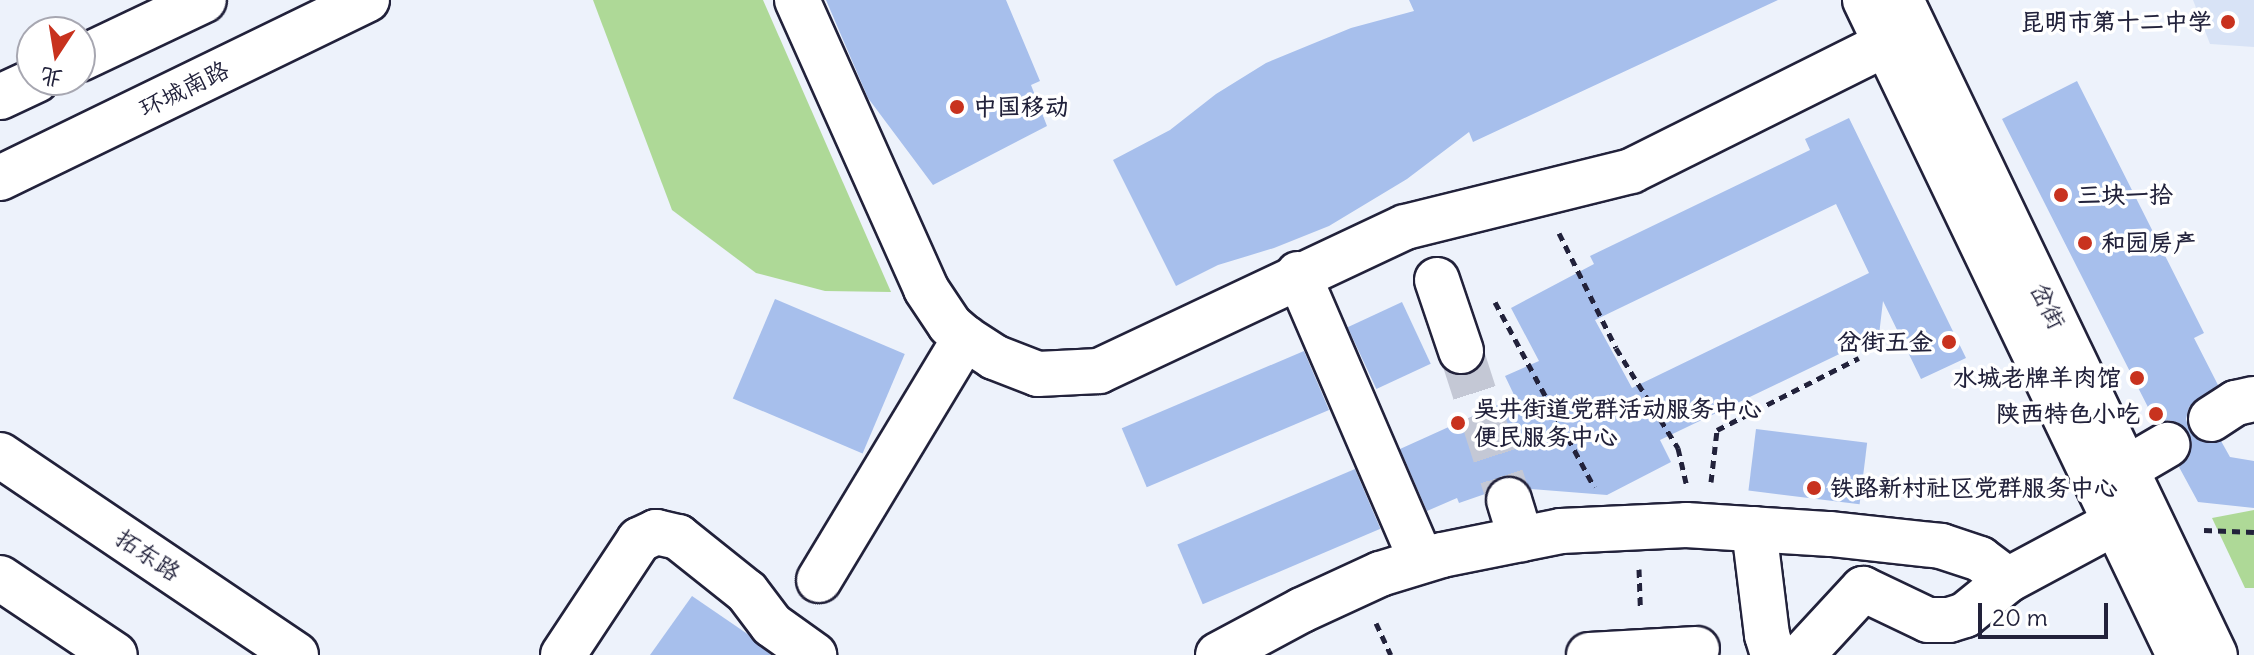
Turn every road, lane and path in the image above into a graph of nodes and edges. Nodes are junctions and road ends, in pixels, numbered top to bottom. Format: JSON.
{"nodes":[{"id":1,"x":204,"y":0,"type":"edge"},
{"id":2,"x":367,"y":0,"type":"edge"},
{"id":3,"x":797,"y":0,"type":"edge"},
{"id":4,"x":1865,"y":0,"type":"edge"},
{"id":5,"x":1901,"y":0,"type":"edge"},
{"id":6,"x":1886,"y":44,"type":"junction"},
{"id":7,"x":96,"y":51,"type":"edge"},
{"id":8,"x":0,"y":178,"type":"edge"},
{"id":9,"x":1538,"y":193,"type":"junction"},
{"id":10,"x":1298,"y":274,"type":"junction"},
{"id":11,"x":1437,"y":280,"type":"dead end"},
{"id":12,"x":1492,"y":298,"type":"dead end"},
{"id":13,"x":965,"y":338,"type":"junction"},
{"id":14,"x":1461,"y":351,"type":"tunnel mouth"},
{"id":15,"x":1859,"y":358,"type":"dead end"},
{"id":16,"x":2254,"y":399,"type":"edge"},
{"id":17,"x":2211,"y":419,"type":"dead end"},
{"id":18,"x":2167,"y":445,"type":"dead end"},
{"id":19,"x":0,"y":455,"type":"edge"},
{"id":20,"x":2126,"y":469,"type":"junction"},
{"id":21,"x":2116,"y":522,"type":"junction"},
{"id":22,"x":1696,"y":526,"type":"junction"},
{"id":23,"x":1614,"y":528,"type":"junction"},
{"id":24,"x":1754,"y":529,"type":"junction"},
{"id":25,"x":1421,"y":560,"type":"junction"},
{"id":26,"x":0,"y":578,"type":"edge"},
{"id":27,"x":819,"y":580,"type":"dead end"},
{"id":28,"x":2008,"y":580,"type":"junction"},
{"id":29,"x":1384,"y":640,"type":"dead end"},
{"id":30,"x":1697,"y":649,"type":"dead end"},
{"id":31,"x":578,"y":650,"type":"edge"},
{"id":32,"x":115,"y":655,"type":"edge"},
{"id":33,"x":296,"y":655,"type":"edge"},
{"id":34,"x":814,"y":655,"type":"edge"},
{"id":35,"x":1218,"y":655,"type":"edge"},
{"id":36,"x":1391,"y":655,"type":"edge"},
{"id":37,"x":1589,"y":655,"type":"edge"},
{"id":38,"x":1773,"y":655,"type":"edge"},
{"id":39,"x":1802,"y":655,"type":"edge"},
{"id":40,"x":2179,"y":655,"type":"edge"},
{"id":41,"x":2215,"y":655,"type":"edge"}],
"edges":[{"from":1,"to":7,"type":"street"},
{"from":2,"to":8,"type":"street","name":"环城南路"},
{"from":3,"to":13,"type":"street"},
{"from":4,"to":6,"type":"street","name":"岔街"},
{"from":5,"to":20,"type":"street","name":"岔街"},
{"from":6,"to":9,"type":"street"},
{"from":6,"to":21,"type":"street","name":"岔街"},
{"from":9,"to":10,"type":"street"},
{"from":9,"to":22,"type":"path"},
{"from":10,"to":13,"type":"street"},
{"from":10,"to":25,"type":"street"},
{"from":11,"to":14,"type":"street"},
{"from":12,"to":23,"type":"path"},
{"from":13,"to":27,"type":"street"},
{"from":15,"to":22,"type":"path"},
{"from":16,"to":17,"type":"street"},
{"from":18,"to":20,"type":"street"},
{"from":19,"to":33,"type":"street","name":"拓东路"},
{"from":20,"to":41,"type":"street","name":"岔街"},
{"from":21,"to":28,"type":"street"},
{"from":21,"to":40,"type":"street","name":"岔街"},
{"from":22,"to":23,"type":"street"},
{"from":22,"to":24,"type":"street"},
{"from":23,"to":25,"type":"street"},
{"from":24,"to":28,"type":"street"},
{"from":24,"to":38,"type":"street"},
{"from":25,"to":35,"type":"street"},
{"from":26,"to":32,"type":"street"},
{"from":28,"to":39,"type":"street"},
{"from":29,"to":36,"type":"path"},
{"from":30,"to":37,"type":"street"},
{"from":31,"to":34,"type":"street"}]}
